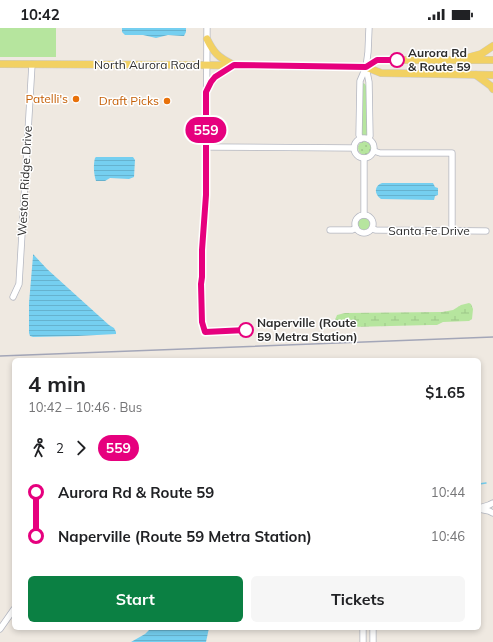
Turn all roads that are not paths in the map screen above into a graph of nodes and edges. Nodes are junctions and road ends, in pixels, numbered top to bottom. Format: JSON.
{"nodes":[{"id":1,"x":207,"y":28,"type":"edge"},
{"id":2,"x":369,"y":28,"type":"edge"},
{"id":3,"x":207,"y":39,"type":"junction"},
{"id":4,"x":493,"y":46,"type":"edge"},
{"id":5,"x":461,"y":60,"type":"junction"},
{"id":6,"x":493,"y":60,"type":"edge"},
{"id":7,"x":0,"y":64,"type":"edge"},
{"id":8,"x":32,"y":64,"type":"junction"},
{"id":9,"x":206,"y":65,"type":"junction"},
{"id":10,"x":234,"y":65,"type":"junction"},
{"id":11,"x":366,"y":67,"type":"junction"},
{"id":12,"x":476,"y":74,"type":"junction"},
{"id":13,"x":493,"y":75,"type":"edge"},
{"id":14,"x":493,"y":89,"type":"edge"},
{"id":15,"x":206,"y":92,"type":"junction"},
{"id":16,"x":361,"y":139,"type":"junction"},
{"id":17,"x":368,"y":139,"type":"junction"},
{"id":18,"x":206,"y":147,"type":"junction"},
{"id":19,"x":354,"y":148,"type":"junction"},
{"id":20,"x":374,"y":151,"type":"junction"},
{"id":21,"x":364,"y":158,"type":"junction"},
{"id":22,"x":364,"y":215,"type":"junction"},
{"id":23,"x":356,"y":228,"type":"junction"},
{"id":24,"x":372,"y":229,"type":"junction"},
{"id":25,"x":330,"y":230,"type":"dead end"},
{"id":26,"x":452,"y":231,"type":"junction"},
{"id":27,"x":486,"y":231,"type":"dead end"},
{"id":28,"x":202,"y":277,"type":"dead end"},
{"id":29,"x":13,"y":297,"type":"dead end"},
{"id":30,"x":493,"y":503,"type":"edge"},
{"id":31,"x":481,"y":507,"type":"edge"},
{"id":32,"x":481,"y":509,"type":"edge"},
{"id":33,"x":493,"y":513,"type":"edge"},
{"id":34,"x":12,"y":612,"type":"edge"},
{"id":35,"x":0,"y":629,"type":"edge"},
{"id":36,"x":363,"y":630,"type":"edge"},
{"id":37,"x":373,"y":630,"type":"edge"},
{"id":38,"x":363,"y":642,"type":"edge"},
{"id":39,"x":373,"y":642,"type":"edge"}],
"edges":[{"from":1,"to":3,"type":"street"},
{"from":2,"to":11,"type":"street"},
{"from":3,"to":9,"type":"street"},
{"from":3,"to":10,"type":"main road"},
{"from":4,"to":5,"type":"main road"},
{"from":5,"to":6,"type":"main road","name":"North Aurora Road"},
{"from":5,"to":11,"type":"main road","name":"North Aurora Road"},
{"from":7,"to":8,"type":"main road","name":"North Aurora Road"},
{"from":8,"to":9,"type":"main road","name":"North Aurora Road"},
{"from":8,"to":29,"type":"street","name":"Weston Ridge Drive"},
{"from":9,"to":10,"type":"main road","name":"North Aurora Road"},
{"from":9,"to":15,"type":"street"},
{"from":10,"to":11,"type":"main road","name":"North Aurora Road"},
{"from":10,"to":15,"type":"main road"},
{"from":11,"to":12,"type":"main road","name":"North Aurora Road"},
{"from":11,"to":16,"type":"street"},
{"from":11,"to":17,"type":"street"},
{"from":12,"to":13,"type":"main road","name":"North Aurora Road"},
{"from":12,"to":14,"type":"main road"},
{"from":15,"to":18,"type":"street"},
{"from":16,"to":17,"type":"street"},
{"from":16,"to":19,"type":"street"},
{"from":17,"to":20,"type":"street"},
{"from":18,"to":19,"type":"street"},
{"from":18,"to":28,"type":"street"},
{"from":19,"to":21,"type":"street"},
{"from":20,"to":21,"type":"street"},
{"from":20,"to":26,"type":"street"},
{"from":21,"to":22,"type":"street"},
{"from":22,"to":23,"type":"street"},
{"from":22,"to":24,"type":"street"},
{"from":23,"to":24,"type":"street"},
{"from":23,"to":25,"type":"street"},
{"from":24,"to":26,"type":"street","name":"Santa Fe Drive"},
{"from":26,"to":27,"type":"street","name":"Santa Fe Drive"},
{"from":30,"to":31,"type":"street"},
{"from":32,"to":33,"type":"street"},
{"from":34,"to":35,"type":"street"},
{"from":36,"to":38,"type":"street"},
{"from":37,"to":39,"type":"street"}]}
